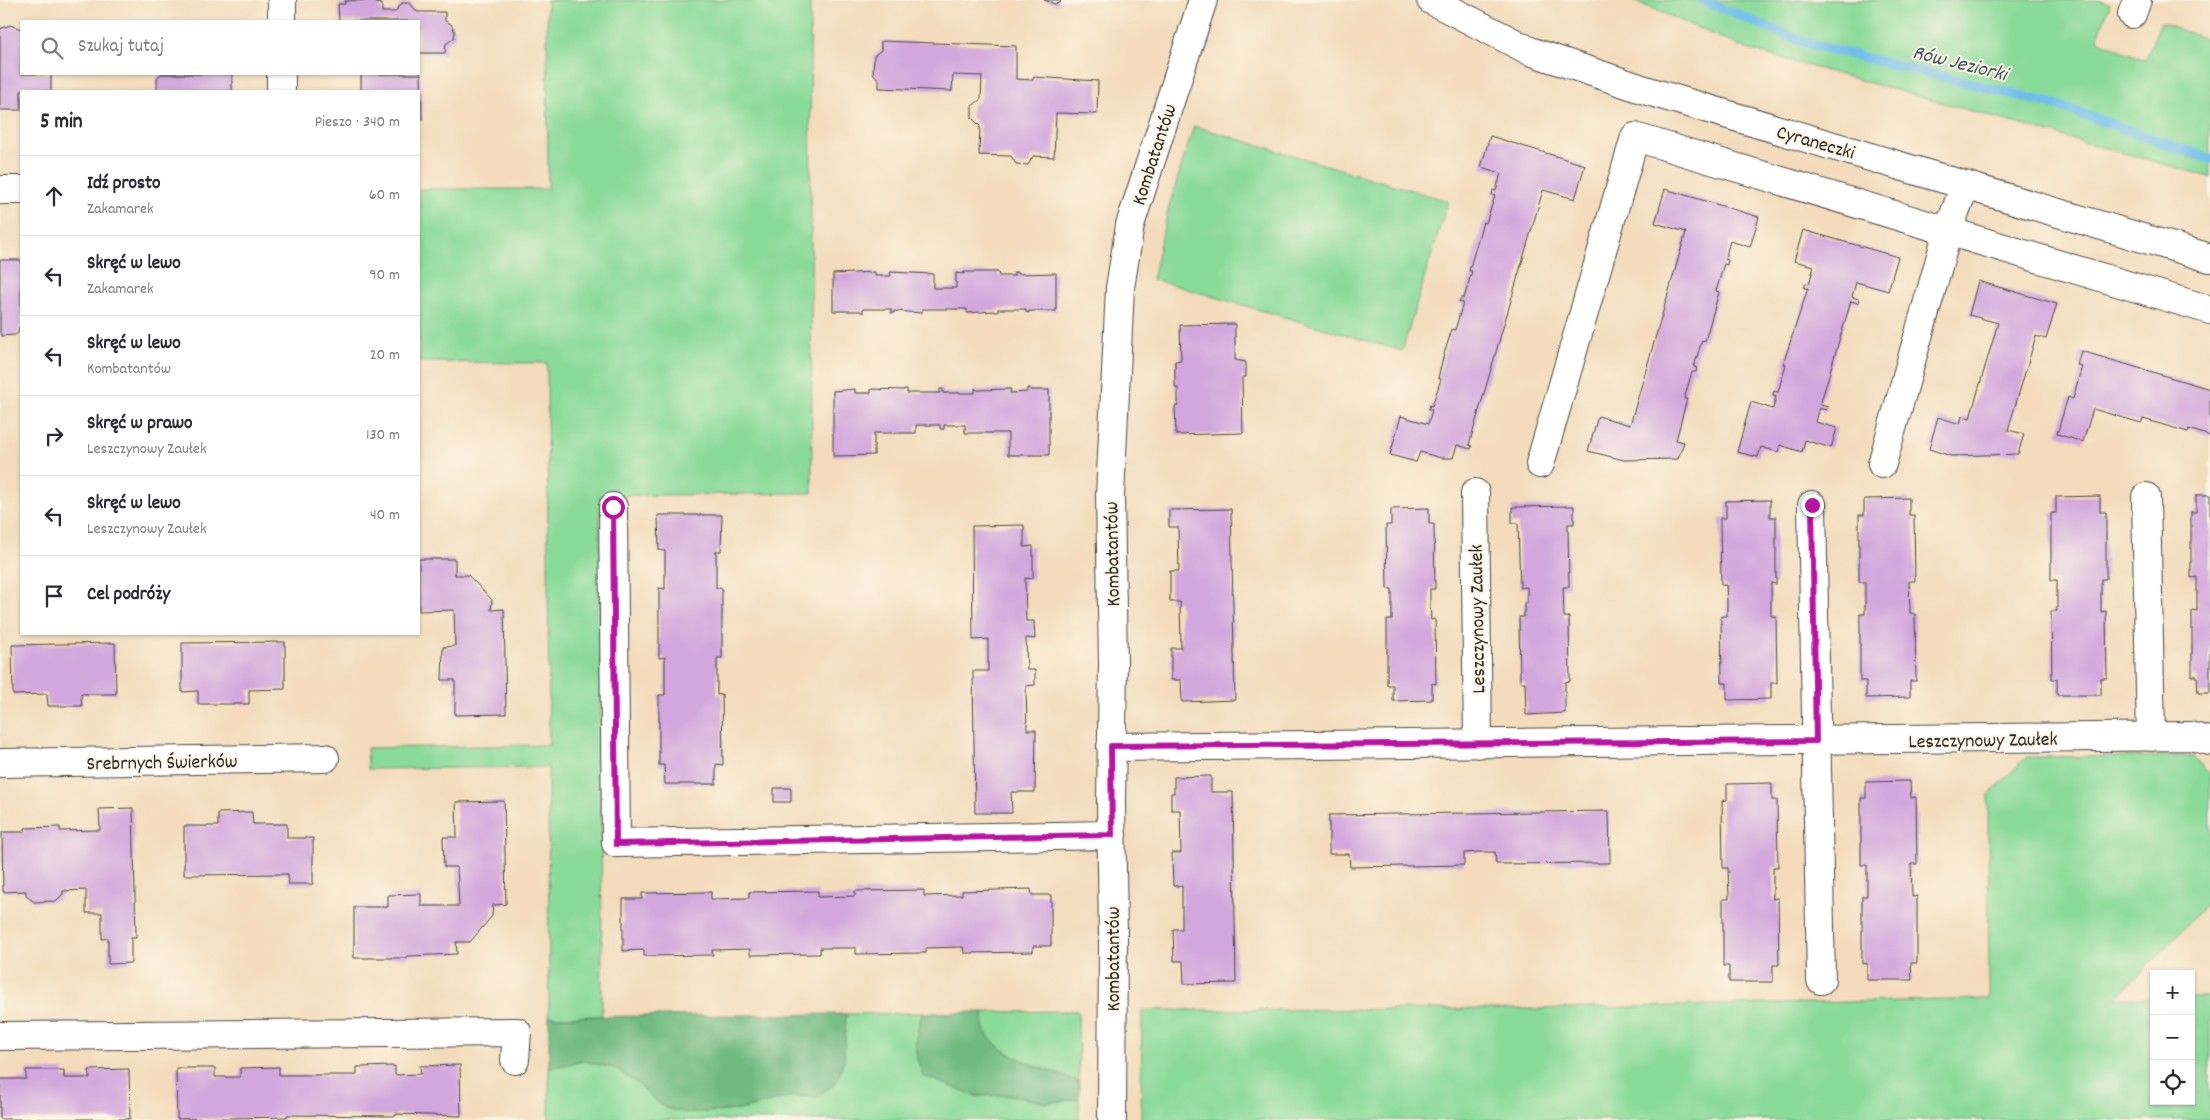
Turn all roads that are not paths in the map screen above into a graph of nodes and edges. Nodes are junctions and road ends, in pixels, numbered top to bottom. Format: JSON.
{"nodes":[{"id":1,"x":282,"y":0,"type":"edge"},
{"id":2,"x":1203,"y":0,"type":"edge"},
{"id":3,"x":1431,"y":0,"type":"edge"},
{"id":4,"x":282,"y":20,"type":"edge"},
{"id":5,"x":281,"y":75,"type":"edge"},
{"id":6,"x":281,"y":90,"type":"edge"},
{"id":7,"x":1965,"y":185,"type":"junction"},
{"id":8,"x":0,"y":190,"type":"edge"},
{"id":9,"x":20,"y":190,"type":"edge"},
{"id":10,"x":1948,"y":230,"type":"junction"},
{"id":11,"x":2210,"y":258,"type":"edge"},
{"id":12,"x":2210,"y":310,"type":"edge"},
{"id":13,"x":1540,"y":464,"type":"dead end"},
{"id":14,"x":1882,"y":464,"type":"dead end"},
{"id":15,"x":1475,"y":493,"type":"dead end"},
{"id":16,"x":2146,"y":497,"type":"dead end"},
{"id":17,"x":1812,"y":505,"type":"dead end"},
{"id":18,"x":613,"y":507,"type":"dead end"},
{"id":19,"x":2151,"y":737,"type":"junction"},
{"id":20,"x":1816,"y":741,"type":"junction"},
{"id":21,"x":2210,"y":741,"type":"edge"},
{"id":22,"x":1478,"y":744,"type":"junction"},
{"id":23,"x":1111,"y":746,"type":"junction"},
{"id":24,"x":325,"y":758,"type":"dead end"},
{"id":25,"x":0,"y":763,"type":"edge"},
{"id":26,"x":1112,"y":835,"type":"junction"},
{"id":27,"x":1821,"y":980,"type":"dead end"},
{"id":28,"x":0,"y":1036,"type":"edge"},
{"id":29,"x":515,"y":1060,"type":"dead end"},
{"id":30,"x":1112,"y":1120,"type":"edge"}],
"edges":[{"from":1,"to":4,"type":"street"},
{"from":2,"to":23,"type":"street","name":"Kombatantów"},
{"from":3,"to":7,"type":"street","name":"Cyraneczki"},
{"from":5,"to":6,"type":"street"},
{"from":7,"to":10,"type":"street"},
{"from":7,"to":11,"type":"street","name":"Cyraneczki"},
{"from":8,"to":9,"type":"street"},
{"from":10,"to":12,"type":"street"},
{"from":10,"to":13,"type":"street"},
{"from":10,"to":14,"type":"street"},
{"from":15,"to":22,"type":"street","name":"Leszczynowy Zaułek"},
{"from":16,"to":19,"type":"street"},
{"from":17,"to":20,"type":"street"},
{"from":18,"to":26,"type":"street"},
{"from":19,"to":20,"type":"street","name":"Leszczynowy Zaułek"},
{"from":19,"to":21,"type":"street","name":"Leszczynowy Zaułek"},
{"from":20,"to":22,"type":"street","name":"Leszczynowy Zaułek"},
{"from":20,"to":27,"type":"street"},
{"from":22,"to":23,"type":"street","name":"Leszczynowy Zaułek"},
{"from":23,"to":26,"type":"street","name":"Kombatantów"},
{"from":24,"to":25,"type":"street","name":"Srebrnych Świerków"},
{"from":26,"to":30,"type":"street","name":"Kombatantów"},
{"from":28,"to":29,"type":"street"}]}
